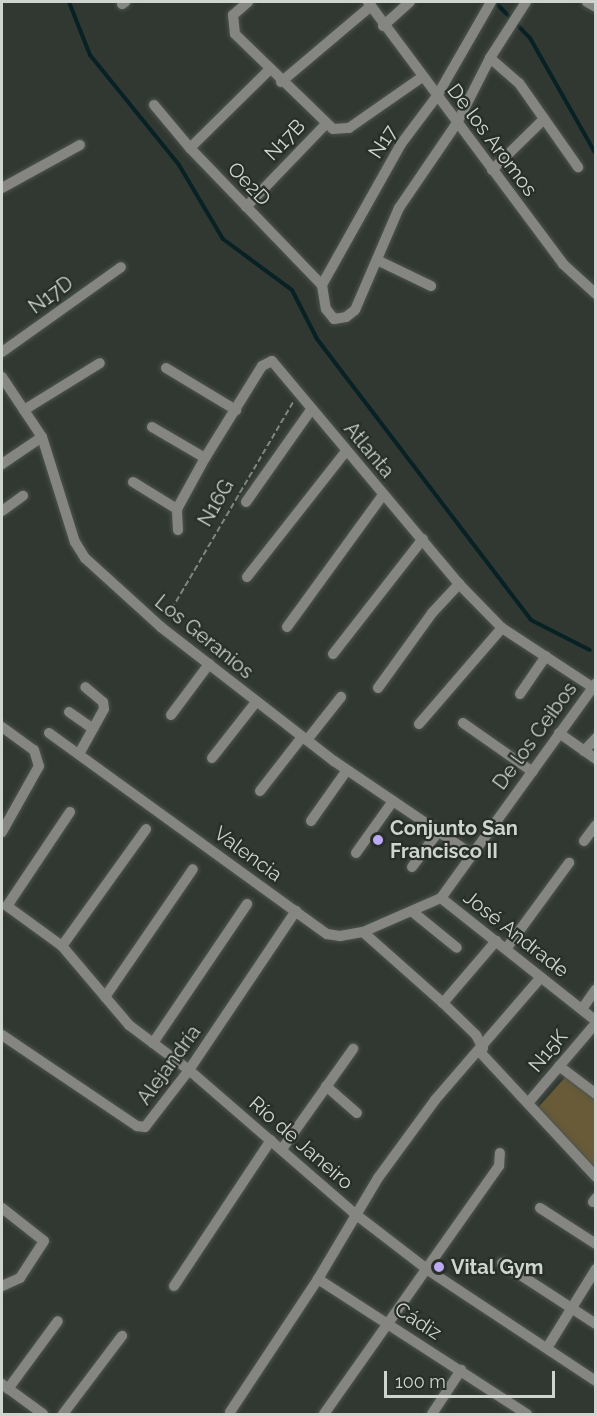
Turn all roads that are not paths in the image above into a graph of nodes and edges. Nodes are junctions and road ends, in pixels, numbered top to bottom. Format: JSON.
{"nodes":[{"id":1,"x":248,"y":2,"type":"edge"},
{"id":2,"x":410,"y":2,"type":"edge"},
{"id":3,"x":491,"y":2,"type":"edge"},
{"id":4,"x":526,"y":2,"type":"edge"},
{"id":5,"x":587,"y":2,"type":"edge"},
{"id":6,"x":369,"y":4,"type":"edge"},
{"id":7,"x":596,"y":7,"type":"edge"},
{"id":8,"x":384,"y":26,"type":"junction"},
{"id":9,"x":490,"y":58,"type":"junction"},
{"id":10,"x":270,"y":69,"type":"junction"},
{"id":11,"x":422,"y":77,"type":"junction"},
{"id":12,"x":281,"y":82,"type":"junction"},
{"id":13,"x":437,"y":96,"type":"junction"},
{"id":14,"x":154,"y":105,"type":"dead end"},
{"id":15,"x":544,"y":119,"type":"junction"},
{"id":16,"x":457,"y":123,"type":"junction"},
{"id":17,"x":326,"y":124,"type":"junction"},
{"id":18,"x":80,"y":145,"type":"dead end"},
{"id":19,"x":190,"y":148,"type":"junction"},
{"id":20,"x":578,"y":167,"type":"dead end"},
{"id":21,"x":492,"y":170,"type":"junction"},
{"id":22,"x":2,"y":188,"type":"edge"},
{"id":23,"x":246,"y":207,"type":"junction"},
{"id":24,"x":377,"y":260,"type":"junction"},
{"id":25,"x":121,"y":267,"type":"dead end"},
{"id":26,"x":322,"y":285,"type":"junction"},
{"id":27,"x":431,"y":286,"type":"dead end"},
{"id":28,"x":596,"y":294,"type":"edge"},
{"id":29,"x":2,"y":352,"type":"edge"},
{"id":30,"x":100,"y":363,"type":"dead end"},
{"id":31,"x":166,"y":368,"type":"dead end"},
{"id":32,"x":2,"y":377,"type":"edge"},
{"id":33,"x":24,"y":410,"type":"junction"},
{"id":34,"x":236,"y":410,"type":"junction"},
{"id":35,"x":311,"y":410,"type":"junction"},
{"id":36,"x":152,"y":427,"type":"dead end"},
{"id":37,"x":42,"y":437,"type":"junction"},
{"id":38,"x":346,"y":451,"type":"junction"},
{"id":39,"x":205,"y":458,"type":"junction"},
{"id":40,"x":2,"y":464,"type":"edge"},
{"id":41,"x":133,"y":482,"type":"dead end"},
{"id":42,"x":383,"y":495,"type":"junction"},
{"id":43,"x":23,"y":496,"type":"dead end"},
{"id":44,"x":246,"y":502,"type":"dead end"},
{"id":45,"x":177,"y":509,"type":"junction"},
{"id":46,"x":2,"y":511,"type":"edge"},
{"id":47,"x":178,"y":530,"type":"dead end"},
{"id":48,"x":423,"y":539,"type":"junction"},
{"id":49,"x":247,"y":578,"type":"dead end"},
{"id":50,"x":459,"y":584,"type":"junction"},
{"id":51,"x":287,"y":627,"type":"dead end"},
{"id":52,"x":502,"y":628,"type":"junction"},
{"id":53,"x":333,"y":654,"type":"dead end"},
{"id":54,"x":546,"y":656,"type":"junction"},
{"id":55,"x":209,"y":664,"type":"junction"},
{"id":56,"x":594,"y":685,"type":"edge"},
{"id":57,"x":85,"y":687,"type":"dead end"},
{"id":58,"x":378,"y":688,"type":"dead end"},
{"id":59,"x":520,"y":694,"type":"dead end"},
{"id":60,"x":341,"y":696,"type":"dead end"},
{"id":61,"x":256,"y":702,"type":"junction"},
{"id":62,"x":69,"y":712,"type":"dead end"},
{"id":63,"x":171,"y":715,"type":"dead end"},
{"id":64,"x":463,"y":723,"type":"dead end"},
{"id":65,"x":418,"y":724,"type":"dead end"},
{"id":66,"x":2,"y":727,"type":"edge"},
{"id":67,"x":93,"y":729,"type":"junction"},
{"id":68,"x":49,"y":733,"type":"dead end"},
{"id":69,"x":559,"y":733,"type":"junction"},
{"id":70,"x":596,"y":738,"type":"edge"},
{"id":71,"x":304,"y":739,"type":"junction"},
{"id":72,"x":584,"y":751,"type":"junction"},
{"id":73,"x":79,"y":754,"type":"junction"},
{"id":74,"x":212,"y":758,"type":"dead end"},
{"id":75,"x":596,"y":759,"type":"edge"},
{"id":76,"x":347,"y":770,"type":"junction"},
{"id":77,"x":533,"y":772,"type":"junction"},
{"id":78,"x":260,"y":791,"type":"dead end"},
{"id":79,"x":393,"y":801,"type":"junction"},
{"id":80,"x":70,"y":812,"type":"dead end"},
{"id":81,"x":311,"y":820,"type":"dead end"},
{"id":82,"x":596,"y":825,"type":"edge"},
{"id":83,"x":146,"y":829,"type":"dead end"},
{"id":84,"x":2,"y":832,"type":"edge"},
{"id":85,"x":438,"y":832,"type":"junction"},
{"id":86,"x":584,"y":841,"type":"dead end"},
{"id":87,"x":356,"y":853,"type":"dead end"},
{"id":88,"x":470,"y":853,"type":"junction"},
{"id":89,"x":569,"y":863,"type":"dead end"},
{"id":90,"x":412,"y":867,"type":"dead end"},
{"id":91,"x":193,"y":869,"type":"dead end"},
{"id":92,"x":441,"y":898,"type":"junction"},
{"id":93,"x":247,"y":904,"type":"dead end"},
{"id":94,"x":296,"y":911,"type":"junction"},
{"id":95,"x":414,"y":913,"type":"junction"},
{"id":96,"x":363,"y":932,"type":"junction"},
{"id":97,"x":496,"y":941,"type":"junction"},
{"id":98,"x":62,"y":946,"type":"junction"},
{"id":99,"x":457,"y":948,"type":"dead end"},
{"id":100,"x":506,"y":949,"type":"junction"},
{"id":101,"x":541,"y":977,"type":"junction"},
{"id":102,"x":596,"y":989,"type":"edge"},
{"id":103,"x":105,"y":997,"type":"junction"},
{"id":104,"x":443,"y":1003,"type":"junction"},
{"id":105,"x":582,"y":1009,"type":"junction"},
{"id":106,"x":596,"y":1022,"type":"edge"},
{"id":107,"x":2,"y":1035,"type":"edge"},
{"id":108,"x":153,"y":1043,"type":"junction"},
{"id":109,"x":353,"y":1049,"type":"dead end"},
{"id":110,"x":481,"y":1050,"type":"junction"},
{"id":111,"x":559,"y":1066,"type":"junction"},
{"id":112,"x":189,"y":1070,"type":"junction"},
{"id":113,"x":326,"y":1086,"type":"junction"},
{"id":114,"x":596,"y":1094,"type":"edge"},
{"id":115,"x":528,"y":1103,"type":"junction"},
{"id":116,"x":357,"y":1113,"type":"dead end"},
{"id":117,"x":272,"y":1140,"type":"junction"},
{"id":118,"x":282,"y":1149,"type":"junction"},
{"id":119,"x":500,"y":1153,"type":"dead end"},
{"id":120,"x":596,"y":1177,"type":"edge"},
{"id":121,"x":540,"y":1208,"type":"dead end"},
{"id":122,"x":2,"y":1209,"type":"edge"},
{"id":123,"x":354,"y":1213,"type":"junction"},
{"id":124,"x":596,"y":1244,"type":"edge"},
{"id":125,"x":502,"y":1263,"type":"dead end"},
{"id":126,"x":596,"y":1269,"type":"edge"},
{"id":127,"x":428,"y":1270,"type":"junction"},
{"id":128,"x":318,"y":1279,"type":"junction"},
{"id":129,"x":2,"y":1286,"type":"edge"},
{"id":130,"x":174,"y":1286,"type":"dead end"},
{"id":131,"x":571,"y":1308,"type":"junction"},
{"id":132,"x":58,"y":1321,"type":"dead end"},
{"id":133,"x":391,"y":1324,"type":"junction"},
{"id":134,"x":596,"y":1324,"type":"edge"},
{"id":135,"x":122,"y":1336,"type":"dead end"},
{"id":136,"x":546,"y":1348,"type":"junction"},
{"id":137,"x":461,"y":1370,"type":"junction"},
{"id":138,"x":596,"y":1381,"type":"edge"},
{"id":139,"x":5,"y":1386,"type":"edge"},
{"id":140,"x":230,"y":1412,"type":"dead end"},
{"id":141,"x":43,"y":1414,"type":"edge"},
{"id":142,"x":63,"y":1414,"type":"edge"},
{"id":143,"x":324,"y":1414,"type":"edge"},
{"id":144,"x":432,"y":1414,"type":"edge"},
{"id":145,"x":527,"y":1414,"type":"edge"}],
"edges":[{"from":1,"to":10,"type":"street"},
{"from":2,"to":8,"type":"street"},
{"from":3,"to":13,"type":"street","name":"N17"},
{"from":4,"to":9,"type":"street"},
{"from":5,"to":7,"type":"street"},
{"from":6,"to":8,"type":"street","name":"De los Aromos"},
{"from":6,"to":12,"type":"street"},
{"from":8,"to":11,"type":"street","name":"De los Aromos"},
{"from":9,"to":15,"type":"street"},
{"from":9,"to":16,"type":"street"},
{"from":10,"to":12,"type":"street"},
{"from":10,"to":19,"type":"street"},
{"from":11,"to":13,"type":"street","name":"De los Aromos"},
{"from":11,"to":17,"type":"street"},
{"from":12,"to":17,"type":"street"},
{"from":13,"to":16,"type":"street","name":"De los Aromos"},
{"from":13,"to":26,"type":"street","name":"N17"},
{"from":14,"to":19,"type":"street","name":"Oe2D"},
{"from":15,"to":20,"type":"street"},
{"from":15,"to":21,"type":"street"},
{"from":16,"to":21,"type":"street","name":"De los Aromos"},
{"from":16,"to":24,"type":"street"},
{"from":17,"to":23,"type":"street","name":"N17B"},
{"from":18,"to":22,"type":"street"},
{"from":19,"to":23,"type":"street","name":"Oe2D"},
{"from":21,"to":28,"type":"street","name":"De los Aromos"},
{"from":23,"to":26,"type":"street","name":"Oe2D"},
{"from":24,"to":26,"type":"street"},
{"from":24,"to":27,"type":"street"},
{"from":25,"to":29,"type":"street","name":"N17D"},
{"from":30,"to":33,"type":"street"},
{"from":31,"to":34,"type":"street"},
{"from":32,"to":33,"type":"street","name":"Los Geranios"},
{"from":33,"to":37,"type":"street","name":"Los Geranios"},
{"from":34,"to":35,"type":"street","name":"Atlanta"},
{"from":34,"to":39,"type":"street","name":"Atlanta"},
{"from":35,"to":38,"type":"street","name":"Atlanta"},
{"from":35,"to":44,"type":"street"},
{"from":36,"to":39,"type":"street"},
{"from":37,"to":40,"type":"street"},
{"from":37,"to":55,"type":"street","name":"Los Geranios"},
{"from":38,"to":42,"type":"street","name":"Atlanta"},
{"from":38,"to":49,"type":"street"},
{"from":39,"to":45,"type":"street","name":"Atlanta"},
{"from":41,"to":45,"type":"street"},
{"from":42,"to":48,"type":"street","name":"Atlanta"},
{"from":42,"to":51,"type":"street"},
{"from":43,"to":46,"type":"street"},
{"from":45,"to":47,"type":"street"},
{"from":48,"to":50,"type":"street","name":"Atlanta"},
{"from":48,"to":53,"type":"street"},
{"from":50,"to":52,"type":"street","name":"Atlanta"},
{"from":50,"to":58,"type":"street"},
{"from":52,"to":54,"type":"street","name":"Atlanta"},
{"from":52,"to":65,"type":"street"},
{"from":54,"to":56,"type":"street","name":"Atlanta"},
{"from":54,"to":59,"type":"street"},
{"from":55,"to":61,"type":"street","name":"Los Geranios"},
{"from":55,"to":63,"type":"street"},
{"from":56,"to":69,"type":"street","name":"De los Ceibos"},
{"from":57,"to":67,"type":"street"},
{"from":60,"to":71,"type":"street"},
{"from":61,"to":71,"type":"street","name":"Los Geranios"},
{"from":61,"to":74,"type":"street"},
{"from":62,"to":67,"type":"street"},
{"from":64,"to":77,"type":"street"},
{"from":66,"to":84,"type":"street"},
{"from":67,"to":73,"type":"street"},
{"from":68,"to":73,"type":"street","name":"Valencia"},
{"from":69,"to":72,"type":"street"},
{"from":69,"to":77,"type":"street","name":"De los Ceibos"},
{"from":70,"to":72,"type":"street"},
{"from":71,"to":76,"type":"street","name":"Los Geranios"},
{"from":71,"to":78,"type":"street"},
{"from":72,"to":75,"type":"street"},
{"from":73,"to":94,"type":"street","name":"Valencia"},
{"from":76,"to":79,"type":"street","name":"Los Geranios"},
{"from":76,"to":81,"type":"street"},
{"from":77,"to":88,"type":"street","name":"De los Ceibos"},
{"from":79,"to":85,"type":"street","name":"Los Geranios"},
{"from":79,"to":87,"type":"street"},
{"from":80,"to":98,"type":"street","name":"Río de Janeiro"},
{"from":82,"to":86,"type":"street"},
{"from":83,"to":98,"type":"street"},
{"from":85,"to":88,"type":"street","name":"Los Geranios"},
{"from":85,"to":90,"type":"street"},
{"from":88,"to":92,"type":"street","name":"De los Ceibos"},
{"from":89,"to":100,"type":"street"},
{"from":91,"to":103,"type":"street"},
{"from":92,"to":95,"type":"street","name":"Valencia"},
{"from":92,"to":97,"type":"street","name":"José Andrade"},
{"from":93,"to":108,"type":"street"},
{"from":94,"to":96,"type":"street","name":"Valencia"},
{"from":94,"to":112,"type":"street","name":"Alejandría"},
{"from":95,"to":96,"type":"street","name":"Valencia"},
{"from":95,"to":99,"type":"street"},
{"from":96,"to":104,"type":"street"},
{"from":97,"to":100,"type":"street","name":"José Andrade"},
{"from":97,"to":104,"type":"street"},
{"from":98,"to":103,"type":"street","name":"Río de Janeiro"},
{"from":100,"to":101,"type":"street","name":"José Andrade"},
{"from":101,"to":105,"type":"street","name":"José Andrade"},
{"from":101,"to":110,"type":"street"},
{"from":102,"to":105,"type":"street"},
{"from":103,"to":108,"type":"street","name":"Río de Janeiro"},
{"from":104,"to":110,"type":"street"},
{"from":105,"to":106,"type":"street","name":"José Andrade"},
{"from":106,"to":111,"type":"street","name":"N15K"},
{"from":107,"to":112,"type":"street","name":"Alejandría"},
{"from":108,"to":112,"type":"street","name":"Río de Janeiro"},
{"from":109,"to":113,"type":"street"},
{"from":110,"to":115,"type":"street"},
{"from":110,"to":123,"type":"street"},
{"from":111,"to":114,"type":"street"},
{"from":111,"to":115,"type":"street","name":"N15K"},
{"from":112,"to":117,"type":"street","name":"Río de Janeiro"},
{"from":113,"to":116,"type":"street"},
{"from":113,"to":118,"type":"street"},
{"from":115,"to":120,"type":"street"},
{"from":117,"to":118,"type":"street","name":"Río de Janeiro"},
{"from":117,"to":130,"type":"street"},
{"from":118,"to":123,"type":"street","name":"Río de Janeiro"},
{"from":119,"to":127,"type":"street"},
{"from":121,"to":124,"type":"street"},
{"from":122,"to":129,"type":"street"},
{"from":123,"to":127,"type":"street","name":"Río de Janeiro"},
{"from":123,"to":128,"type":"street"},
{"from":125,"to":131,"type":"street"},
{"from":126,"to":131,"type":"street"},
{"from":127,"to":133,"type":"street"},
{"from":127,"to":136,"type":"street","name":"Río de Janeiro"},
{"from":128,"to":133,"type":"street","name":"Cádiz"},
{"from":128,"to":140,"type":"street"},
{"from":131,"to":134,"type":"street"},
{"from":131,"to":136,"type":"street"},
{"from":132,"to":139,"type":"street"},
{"from":133,"to":137,"type":"street","name":"Cádiz"},
{"from":133,"to":143,"type":"street"},
{"from":135,"to":142,"type":"street"},
{"from":136,"to":138,"type":"street","name":"Río de Janeiro"},
{"from":137,"to":144,"type":"street"},
{"from":137,"to":145,"type":"street","name":"Cádiz"},
{"from":139,"to":141,"type":"street"}]}
